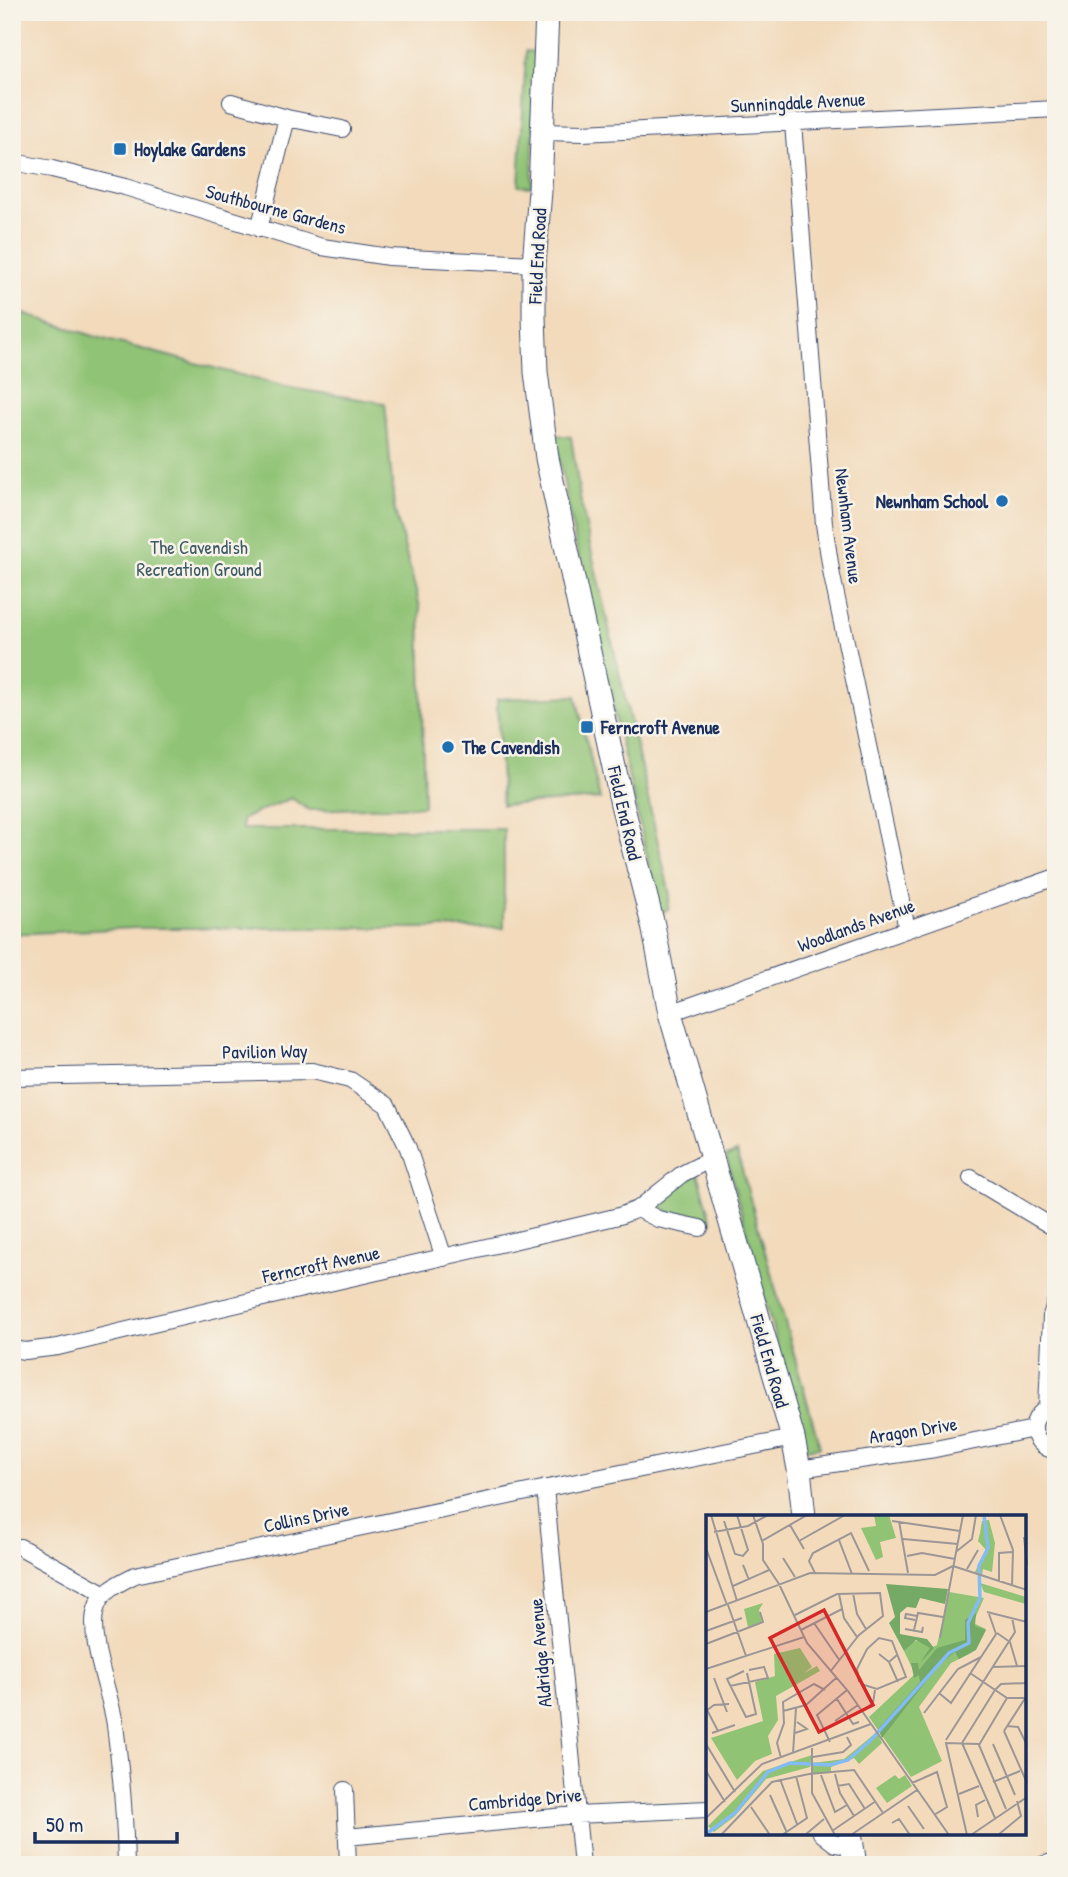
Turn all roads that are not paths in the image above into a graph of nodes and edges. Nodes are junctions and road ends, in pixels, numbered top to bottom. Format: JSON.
{"nodes":[{"id":1,"x":547,"y":12,"type":"edge"},
{"id":2,"x":231,"y":102,"type":"dead end"},
{"id":3,"x":1056,"y":109,"type":"edge"},
{"id":4,"x":287,"y":118,"type":"junction"},
{"id":5,"x":793,"y":123,"type":"junction"},
{"id":6,"x":341,"y":129,"type":"dead end"},
{"id":7,"x":542,"y":132,"type":"junction"},
{"id":8,"x":12,"y":162,"type":"edge"},
{"id":9,"x":259,"y":229,"type":"junction"},
{"id":10,"x":534,"y":264,"type":"junction"},
{"id":11,"x":1056,"y":877,"type":"edge"},
{"id":12,"x":907,"y":929,"type":"junction"},
{"id":13,"x":670,"y":1013,"type":"junction"},
{"id":14,"x":12,"y":1077,"type":"edge"},
{"id":15,"x":712,"y":1159,"type":"junction"},
{"id":16,"x":971,"y":1178,"type":"dead end"},
{"id":17,"x":638,"y":1209,"type":"junction"},
{"id":18,"x":700,"y":1228,"type":"dead end"},
{"id":19,"x":1056,"y":1229,"type":"edge"},
{"id":20,"x":444,"y":1258,"type":"junction"},
{"id":21,"x":1056,"y":1300,"type":"edge"},
{"id":22,"x":12,"y":1349,"type":"edge"},
{"id":23,"x":1051,"y":1407,"type":"edge"},
{"id":24,"x":1034,"y":1429,"type":"junction"},
{"id":25,"x":793,"y":1438,"type":"junction"},
{"id":26,"x":1056,"y":1451,"type":"edge"},
{"id":27,"x":799,"y":1469,"type":"junction"},
{"id":28,"x":545,"y":1488,"type":"junction"},
{"id":29,"x":804,"y":1515,"type":"edge"},
{"id":30,"x":20,"y":1547,"type":"dead end"},
{"id":31,"x":105,"y":1594,"type":"junction"},
{"id":32,"x":345,"y":1790,"type":"dead end"},
{"id":33,"x":706,"y":1809,"type":"edge"},
{"id":34,"x":576,"y":1815,"type":"junction"},
{"id":35,"x":824,"y":1835,"type":"edge"},
{"id":36,"x":347,"y":1837,"type":"junction"},
{"id":37,"x":852,"y":1848,"type":"edge"},
{"id":38,"x":1056,"y":1861,"type":"edge"},
{"id":39,"x":126,"y":1865,"type":"edge"},
{"id":40,"x":348,"y":1865,"type":"edge"},
{"id":41,"x":582,"y":1865,"type":"edge"},
{"id":42,"x":1042,"y":1865,"type":"edge"}],
"edges":[{"from":1,"to":7,"type":"street","name":"Field End Road"},
{"from":2,"to":4,"type":"street"},
{"from":3,"to":5,"type":"street","name":"Sunningdale Avenue"},
{"from":4,"to":6,"type":"street"},
{"from":4,"to":9,"type":"street"},
{"from":5,"to":7,"type":"street","name":"Sunningdale Avenue"},
{"from":5,"to":12,"type":"street","name":"Newnham Avenue"},
{"from":7,"to":10,"type":"street","name":"Field End Road"},
{"from":8,"to":9,"type":"street","name":"Southbourne Gardens"},
{"from":9,"to":10,"type":"street","name":"Southbourne Gardens"},
{"from":10,"to":13,"type":"street","name":"Field End Road"},
{"from":11,"to":12,"type":"street","name":"Woodlands Avenue"},
{"from":12,"to":13,"type":"street","name":"Woodlands Avenue"},
{"from":13,"to":15,"type":"street","name":"Field End Road"},
{"from":14,"to":20,"type":"street","name":"Pavilion Way"},
{"from":15,"to":17,"type":"street","name":"Ferncroft Avenue"},
{"from":15,"to":25,"type":"street","name":"Field End Road"},
{"from":16,"to":19,"type":"street"},
{"from":17,"to":18,"type":"street"},
{"from":17,"to":20,"type":"street","name":"Ferncroft Avenue"},
{"from":20,"to":22,"type":"street","name":"Ferncroft Avenue"},
{"from":21,"to":23,"type":"street"},
{"from":23,"to":24,"type":"street"},
{"from":24,"to":26,"type":"street"},
{"from":24,"to":27,"type":"street","name":"Aragon Drive"},
{"from":25,"to":27,"type":"street","name":"Field End Road"},
{"from":25,"to":28,"type":"street","name":"Collins Drive"},
{"from":27,"to":29,"type":"street","name":"Field End Road"},
{"from":28,"to":31,"type":"street","name":"Collins Drive"},
{"from":28,"to":34,"type":"street","name":"Aldridge Avenue"},
{"from":30,"to":31,"type":"street"},
{"from":31,"to":39,"type":"street"},
{"from":32,"to":36,"type":"street"},
{"from":33,"to":34,"type":"street","name":"Cambridge Drive"},
{"from":34,"to":36,"type":"street","name":"Cambridge Drive"},
{"from":34,"to":41,"type":"street","name":"Aldridge Avenue"},
{"from":35,"to":37,"type":"street"},
{"from":36,"to":40,"type":"street"},
{"from":38,"to":42,"type":"street"}]}
